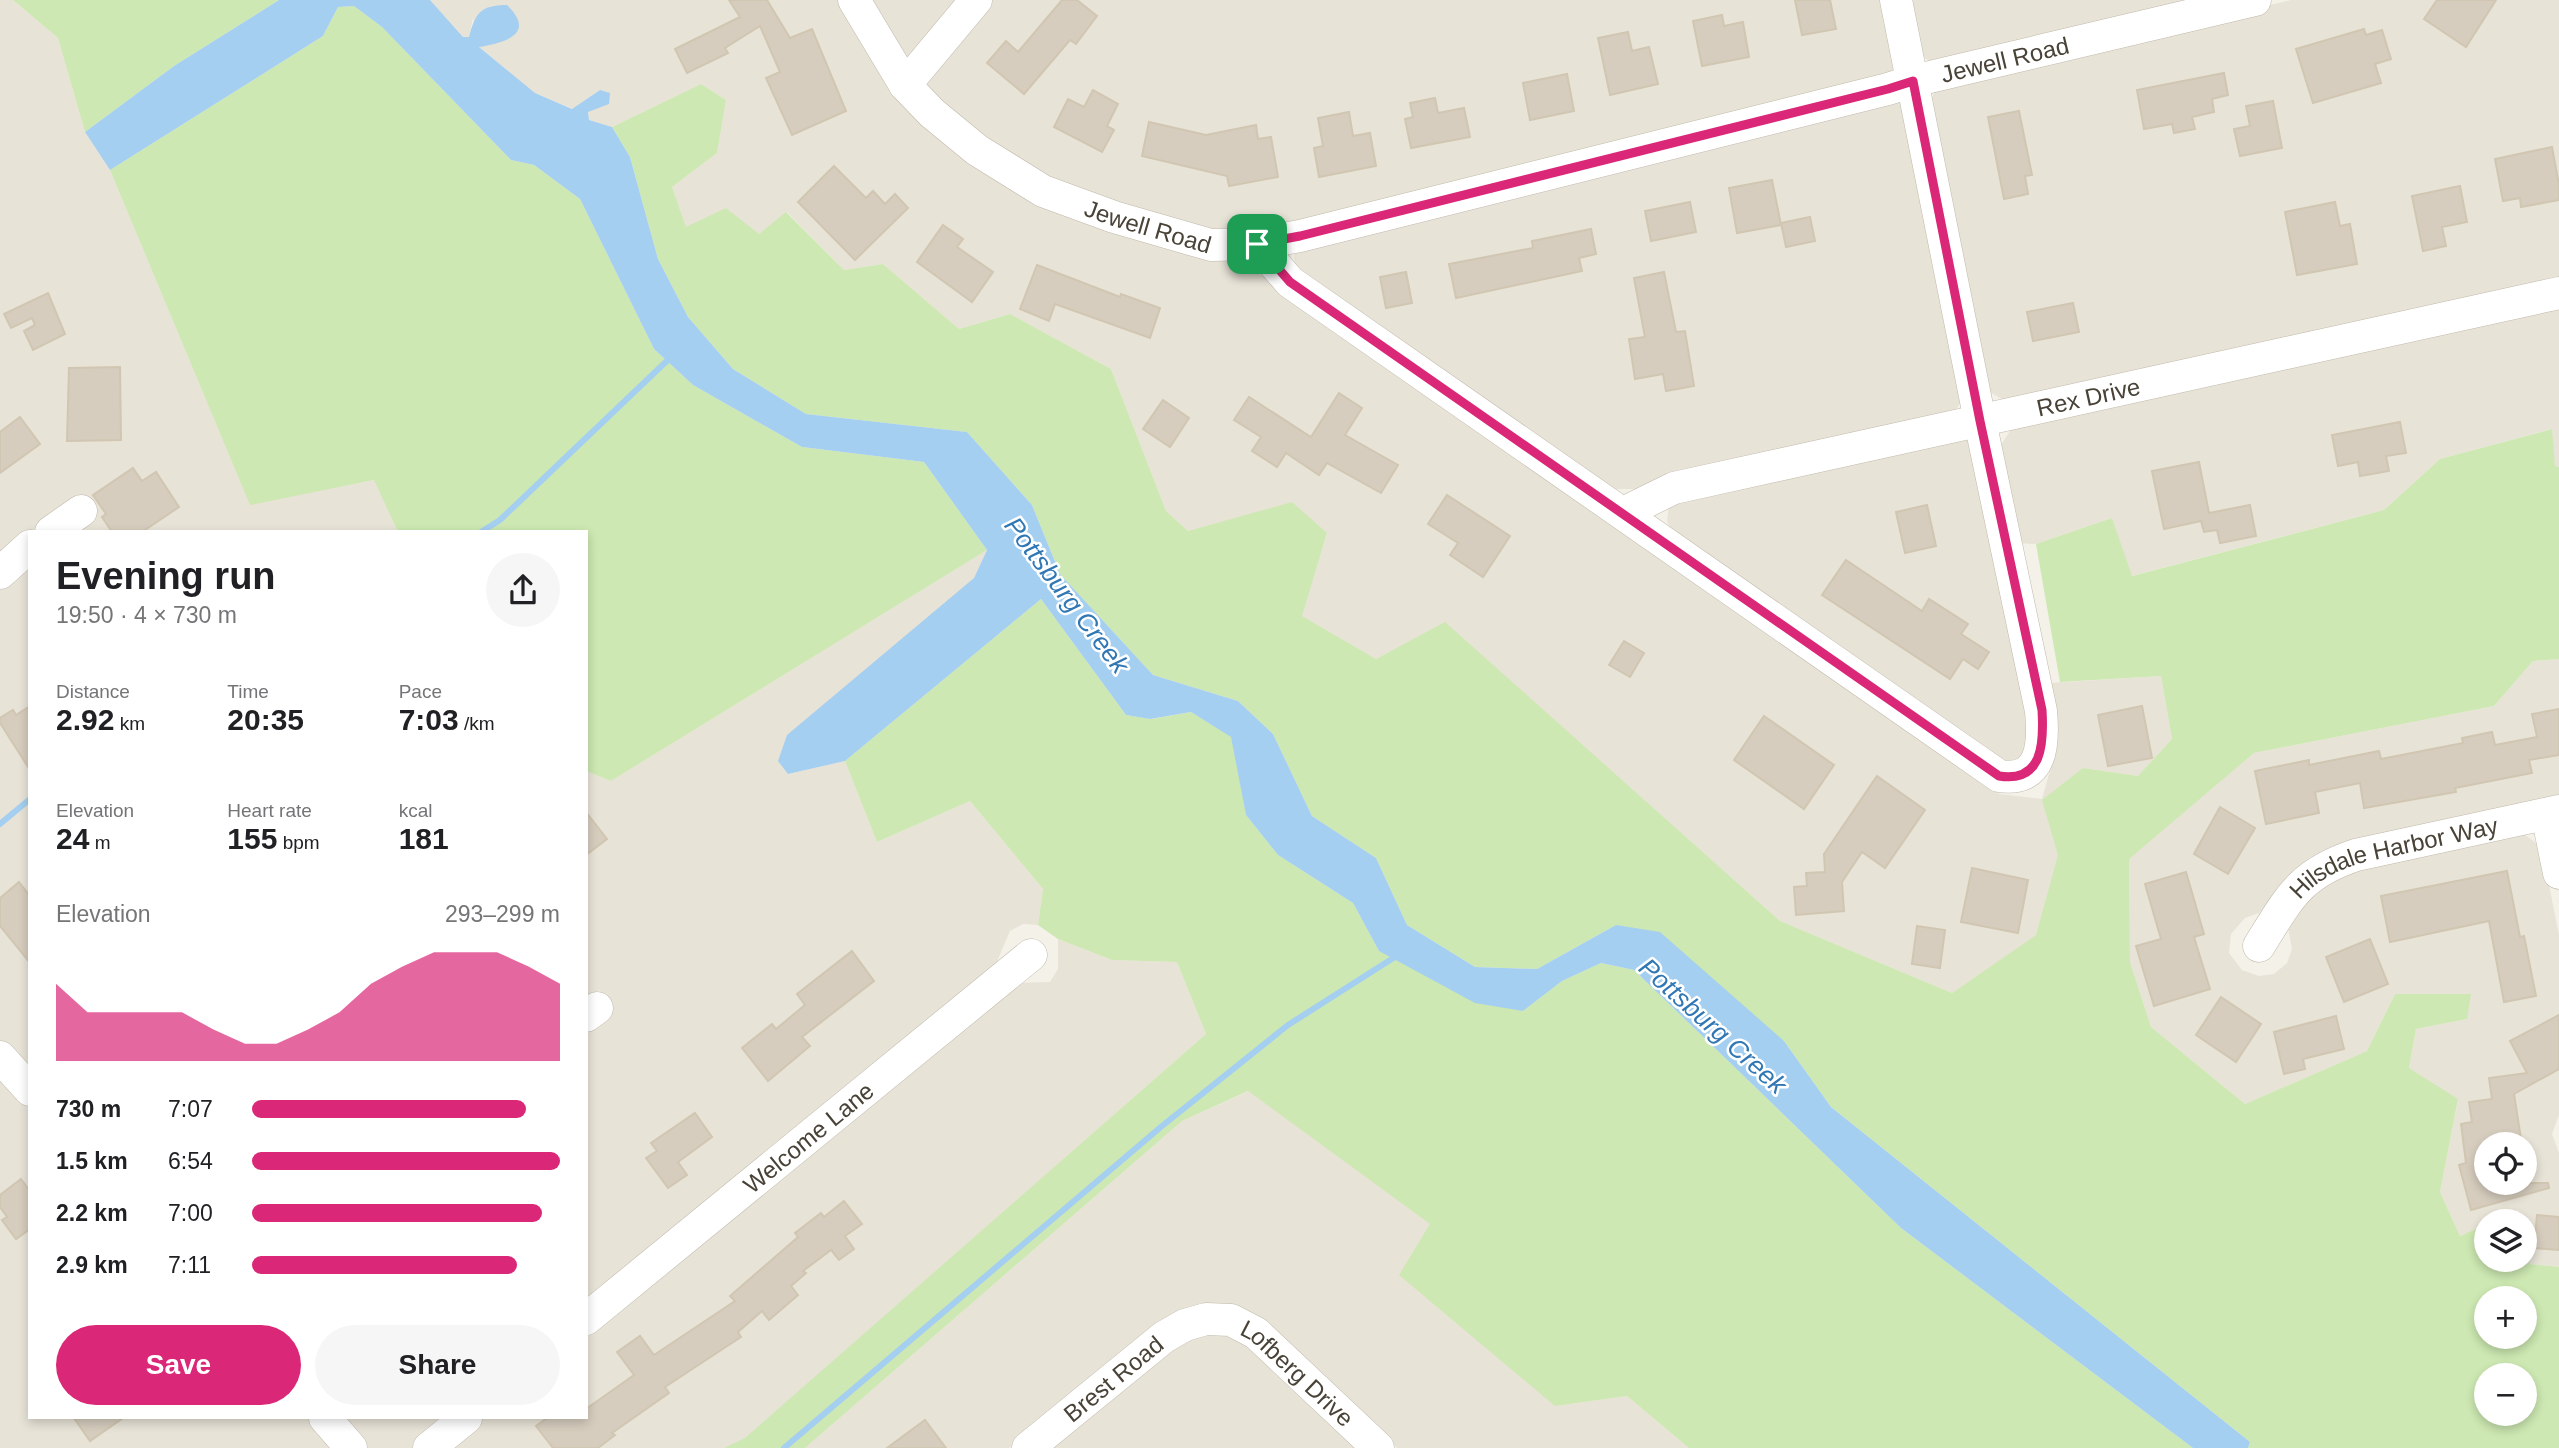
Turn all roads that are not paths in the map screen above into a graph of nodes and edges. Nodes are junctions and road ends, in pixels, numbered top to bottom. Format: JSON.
{"nodes":[{"id":1,"x":854,"y":0,"type":"edge"},
{"id":2,"x":976,"y":0,"type":"edge"},
{"id":3,"x":1896,"y":0,"type":"edge"},
{"id":4,"x":2255,"y":0,"type":"edge"},
{"id":5,"x":1913,"y":81,"type":"junction"},
{"id":6,"x":905,"y":85,"type":"junction"},
{"id":7,"x":1257,"y":244,"type":"junction"},
{"id":8,"x":2559,"y":293,"type":"edge"},
{"id":9,"x":1980,"y":421,"type":"junction"},
{"id":10,"x":81,"y":511,"type":"dead end"},
{"id":11,"x":1623,"y":513,"type":"junction"},
{"id":12,"x":54,"y":530,"type":"edge"},
{"id":13,"x":28,"y":547,"type":"edge"},
{"id":14,"x":0,"y":573,"type":"edge"},
{"id":15,"x":2553,"y":812,"type":"edge"},
{"id":16,"x":2559,"y":873,"type":"edge"},
{"id":17,"x":2259,"y":946,"type":"dead end"},
{"id":18,"x":1031,"y":955,"type":"dead end"},
{"id":19,"x":0,"y":1057,"type":"edge"},
{"id":20,"x":28,"y":1088,"type":"edge"},
{"id":21,"x":588,"y":1317,"type":"edge"},
{"id":22,"x":1206,"y":1319,"type":"joint"},
{"id":23,"x":326,"y":1419,"type":"edge"},
{"id":24,"x":465,"y":1419,"type":"edge"},
{"id":25,"x":351,"y":1448,"type":"edge"},
{"id":26,"x":429,"y":1448,"type":"edge"},
{"id":27,"x":1028,"y":1448,"type":"edge"},
{"id":28,"x":1378,"y":1448,"type":"edge"}],
"edges":[{"from":1,"to":6,"type":"street","name":"Jewell Road"},
{"from":2,"to":6,"type":"street"},
{"from":3,"to":5,"type":"street"},
{"from":4,"to":5,"type":"street","name":"Jewell Road"},
{"from":5,"to":7,"type":"street","name":"Jewell Road"},
{"from":5,"to":9,"type":"street"},
{"from":6,"to":7,"type":"street","name":"Jewell Road"},
{"from":7,"to":11,"type":"street"},
{"from":8,"to":9,"type":"street","name":"Rex Drive"},
{"from":9,"to":11,"type":"street","name":"Rex Drive"},
{"from":9,"to":11,"type":"street"},
{"from":10,"to":12,"type":"street"},
{"from":13,"to":14,"type":"street"},
{"from":15,"to":16,"type":"street"},
{"from":15,"to":17,"type":"street","name":"Hilsdale Harbor Way"},
{"from":18,"to":21,"type":"street","name":"Welcome Lane"},
{"from":19,"to":20,"type":"street"},
{"from":22,"to":27,"type":"street","name":"Brest Road"},
{"from":22,"to":28,"type":"street","name":"Lofberg Drive"},
{"from":23,"to":25,"type":"street"},
{"from":24,"to":26,"type":"street"}]}
